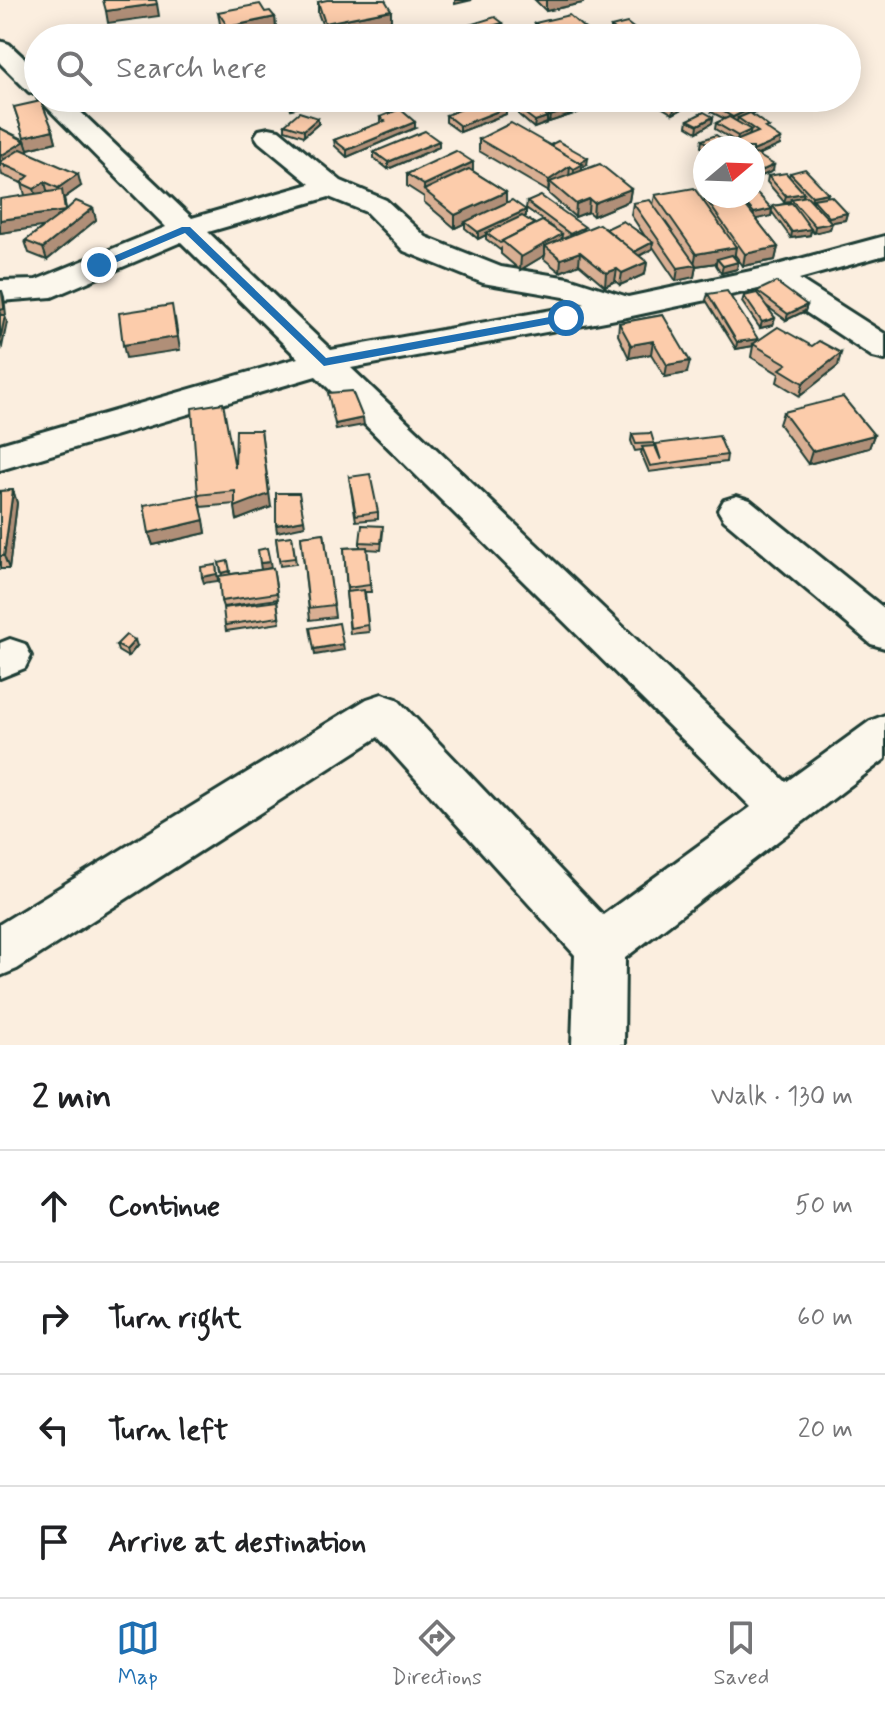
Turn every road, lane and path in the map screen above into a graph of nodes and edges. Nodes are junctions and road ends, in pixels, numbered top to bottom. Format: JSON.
{"nodes":[{"id":1,"x":0,"y":49,"type":"edge"},
{"id":2,"x":24,"y":72,"type":"edge"},
{"id":3,"x":65,"y":112,"type":"edge"},
{"id":4,"x":269,"y":136,"type":"dead end"},
{"id":5,"x":331,"y":187,"type":"junction"},
{"id":6,"x":186,"y":229,"type":"junction"},
{"id":7,"x":885,"y":245,"type":"edge"},
{"id":8,"x":773,"y":276,"type":"junction"},
{"id":9,"x":0,"y":291,"type":"edge"},
{"id":10,"x":627,"y":307,"type":"junction"},
{"id":11,"x":885,"y":349,"type":"edge"},
{"id":12,"x":324,"y":362,"type":"junction"},
{"id":13,"x":0,"y":457,"type":"edge"},
{"id":14,"x":737,"y":510,"type":"dead end"},
{"id":15,"x":885,"y":632,"type":"edge"},
{"id":16,"x":885,"y":734,"type":"edge"},
{"id":17,"x":784,"y":809,"type":"junction"},
{"id":18,"x":600,"y":947,"type":"junction"},
{"id":19,"x":0,"y":952,"type":"edge"},
{"id":20,"x":598,"y":1045,"type":"edge"}],
"edges":[{"from":1,"to":2,"type":"street"},
{"from":3,"to":6,"type":"street"},
{"from":4,"to":5,"type":"street"},
{"from":5,"to":6,"type":"street"},
{"from":5,"to":10,"type":"street"},
{"from":6,"to":9,"type":"street"},
{"from":6,"to":12,"type":"street"},
{"from":7,"to":8,"type":"street"},
{"from":8,"to":10,"type":"street"},
{"from":8,"to":11,"type":"street"},
{"from":10,"to":12,"type":"street"},
{"from":12,"to":13,"type":"street"},
{"from":12,"to":17,"type":"street"},
{"from":14,"to":15,"type":"street"},
{"from":16,"to":17,"type":"street"},
{"from":17,"to":18,"type":"street"},
{"from":18,"to":19,"type":"street"},
{"from":18,"to":20,"type":"street"}]}
